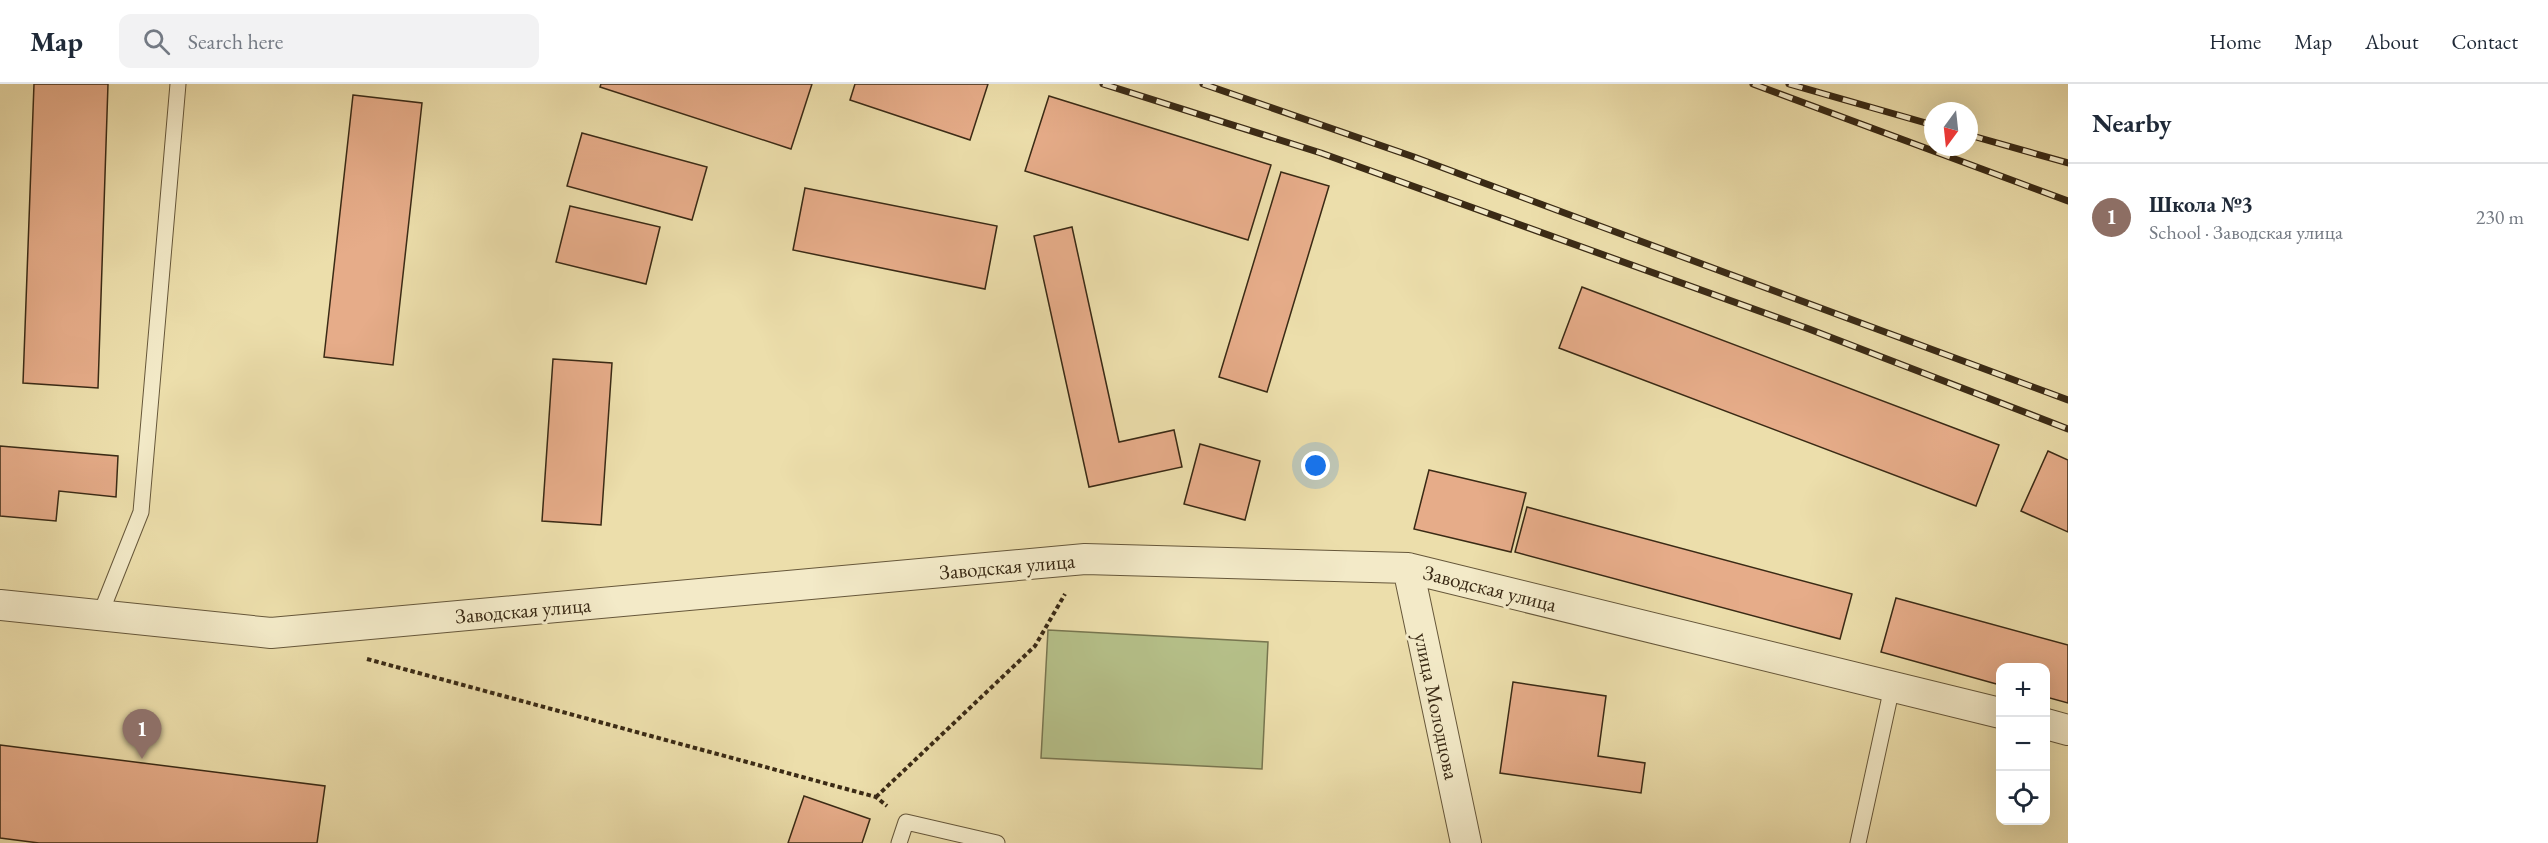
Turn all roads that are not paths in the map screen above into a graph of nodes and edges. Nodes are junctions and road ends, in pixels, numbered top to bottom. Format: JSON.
{"nodes":[{"id":1,"x":178,"y":84,"type":"edge"},
{"id":2,"x":1408,"y":568,"type":"junction"},
{"id":3,"x":0,"y":605,"type":"edge"},
{"id":4,"x":100,"y":615,"type":"junction"},
{"id":5,"x":1892,"y":687,"type":"junction"},
{"id":6,"x":1996,"y":712,"type":"edge"},
{"id":7,"x":2050,"y":725,"type":"edge"},
{"id":8,"x":2068,"y":730,"type":"edge"},
{"id":9,"x":899,"y":843,"type":"edge"},
{"id":10,"x":997,"y":843,"type":"edge"},
{"id":11,"x":1466,"y":843,"type":"edge"},
{"id":12,"x":1858,"y":843,"type":"edge"}],
"edges":[{"from":1,"to":4,"type":"lane"},
{"from":2,"to":4,"type":"street","name":"Заводская улица"},
{"from":2,"to":5,"type":"street","name":"Заводская улица"},
{"from":2,"to":11,"type":"street","name":"улица Молодцова"},
{"from":3,"to":4,"type":"street","name":"Заводская улица"},
{"from":5,"to":6,"type":"street","name":"Заводская улица"},
{"from":5,"to":12,"type":"lane"},
{"from":7,"to":8,"type":"street"},
{"from":9,"to":10,"type":"lane"}]}
